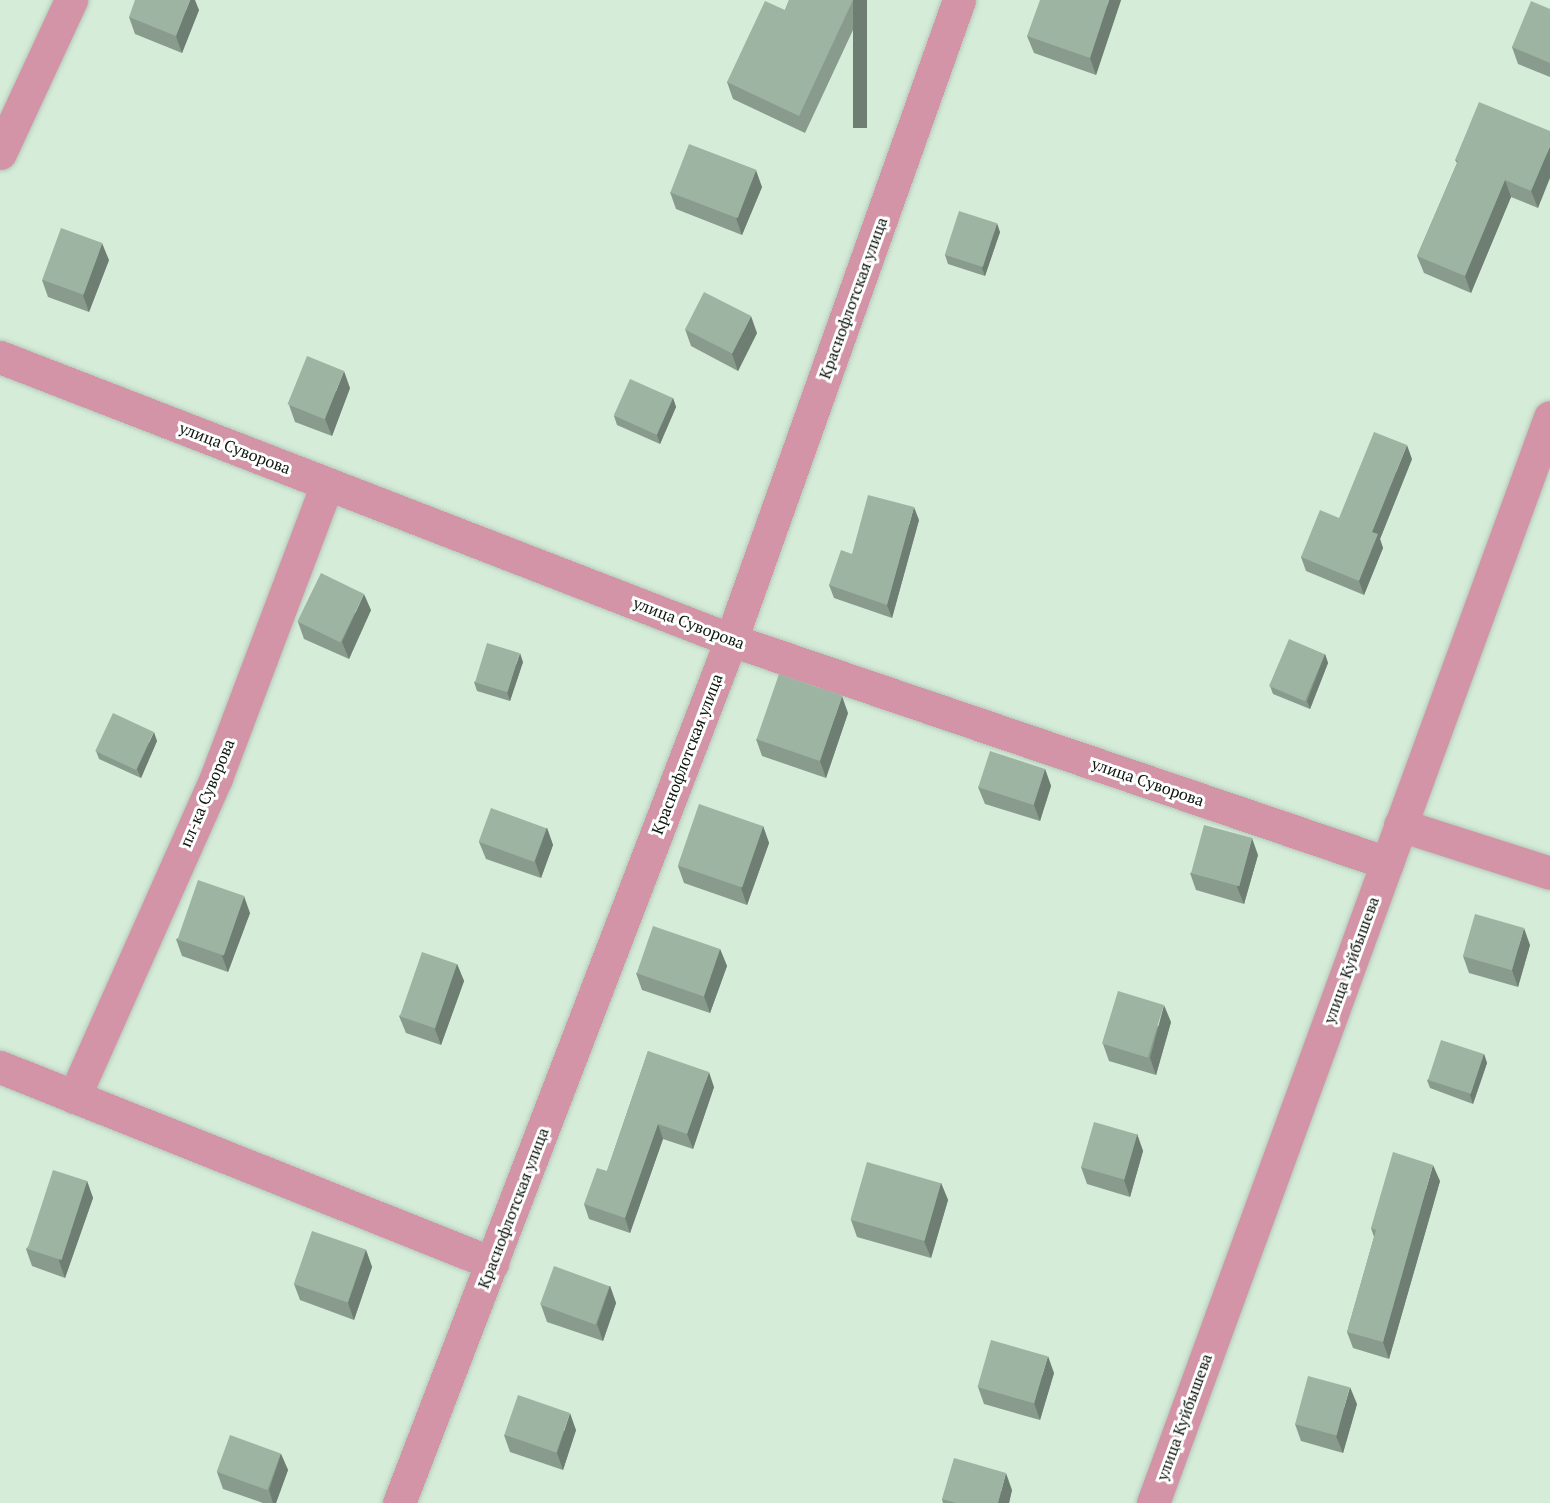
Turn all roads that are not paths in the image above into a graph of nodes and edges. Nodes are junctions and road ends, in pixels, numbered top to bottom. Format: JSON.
{"nodes":[{"id":1,"x":70,"y":0,"type":"edge"},
{"id":2,"x":959,"y":0,"type":"edge"},
{"id":3,"x":0,"y":153,"type":"edge"},
{"id":4,"x":0,"y":357,"type":"edge"},
{"id":5,"x":1550,"y":417,"type":"edge"},
{"id":6,"x":327,"y":484,"type":"junction"},
{"id":7,"x":731,"y":640,"type":"junction"},
{"id":8,"x":1400,"y":825,"type":"junction"},
{"id":9,"x":1386,"y":863,"type":"junction"},
{"id":10,"x":1550,"y":873,"type":"edge"},
{"id":11,"x":0,"y":1067,"type":"edge"},
{"id":12,"x":74,"y":1097,"type":"junction"},
{"id":13,"x":492,"y":1263,"type":"junction"},
{"id":14,"x":399,"y":1503,"type":"edge"},
{"id":15,"x":1153,"y":1503,"type":"edge"}],
"edges":[{"from":1,"to":3,"type":"street"},
{"from":2,"to":7,"type":"street","name":"Краснофлотская улица"},
{"from":4,"to":6,"type":"street","name":"улица Суворова"},
{"from":5,"to":8,"type":"street","name":"улица Куйбышева"},
{"from":6,"to":7,"type":"street","name":"улица Суворова"},
{"from":6,"to":12,"type":"street","name":"пл-ка Суворова"},
{"from":7,"to":9,"type":"street","name":"улица Суворова"},
{"from":7,"to":13,"type":"street","name":"Краснофлотская улица"},
{"from":8,"to":9,"type":"street","name":"улица Куйбышева"},
{"from":8,"to":10,"type":"street"},
{"from":9,"to":15,"type":"street","name":"улица Куйбышева"},
{"from":11,"to":12,"type":"street"},
{"from":12,"to":13,"type":"street"},
{"from":13,"to":14,"type":"street","name":"Краснофлотская улица"}]}
